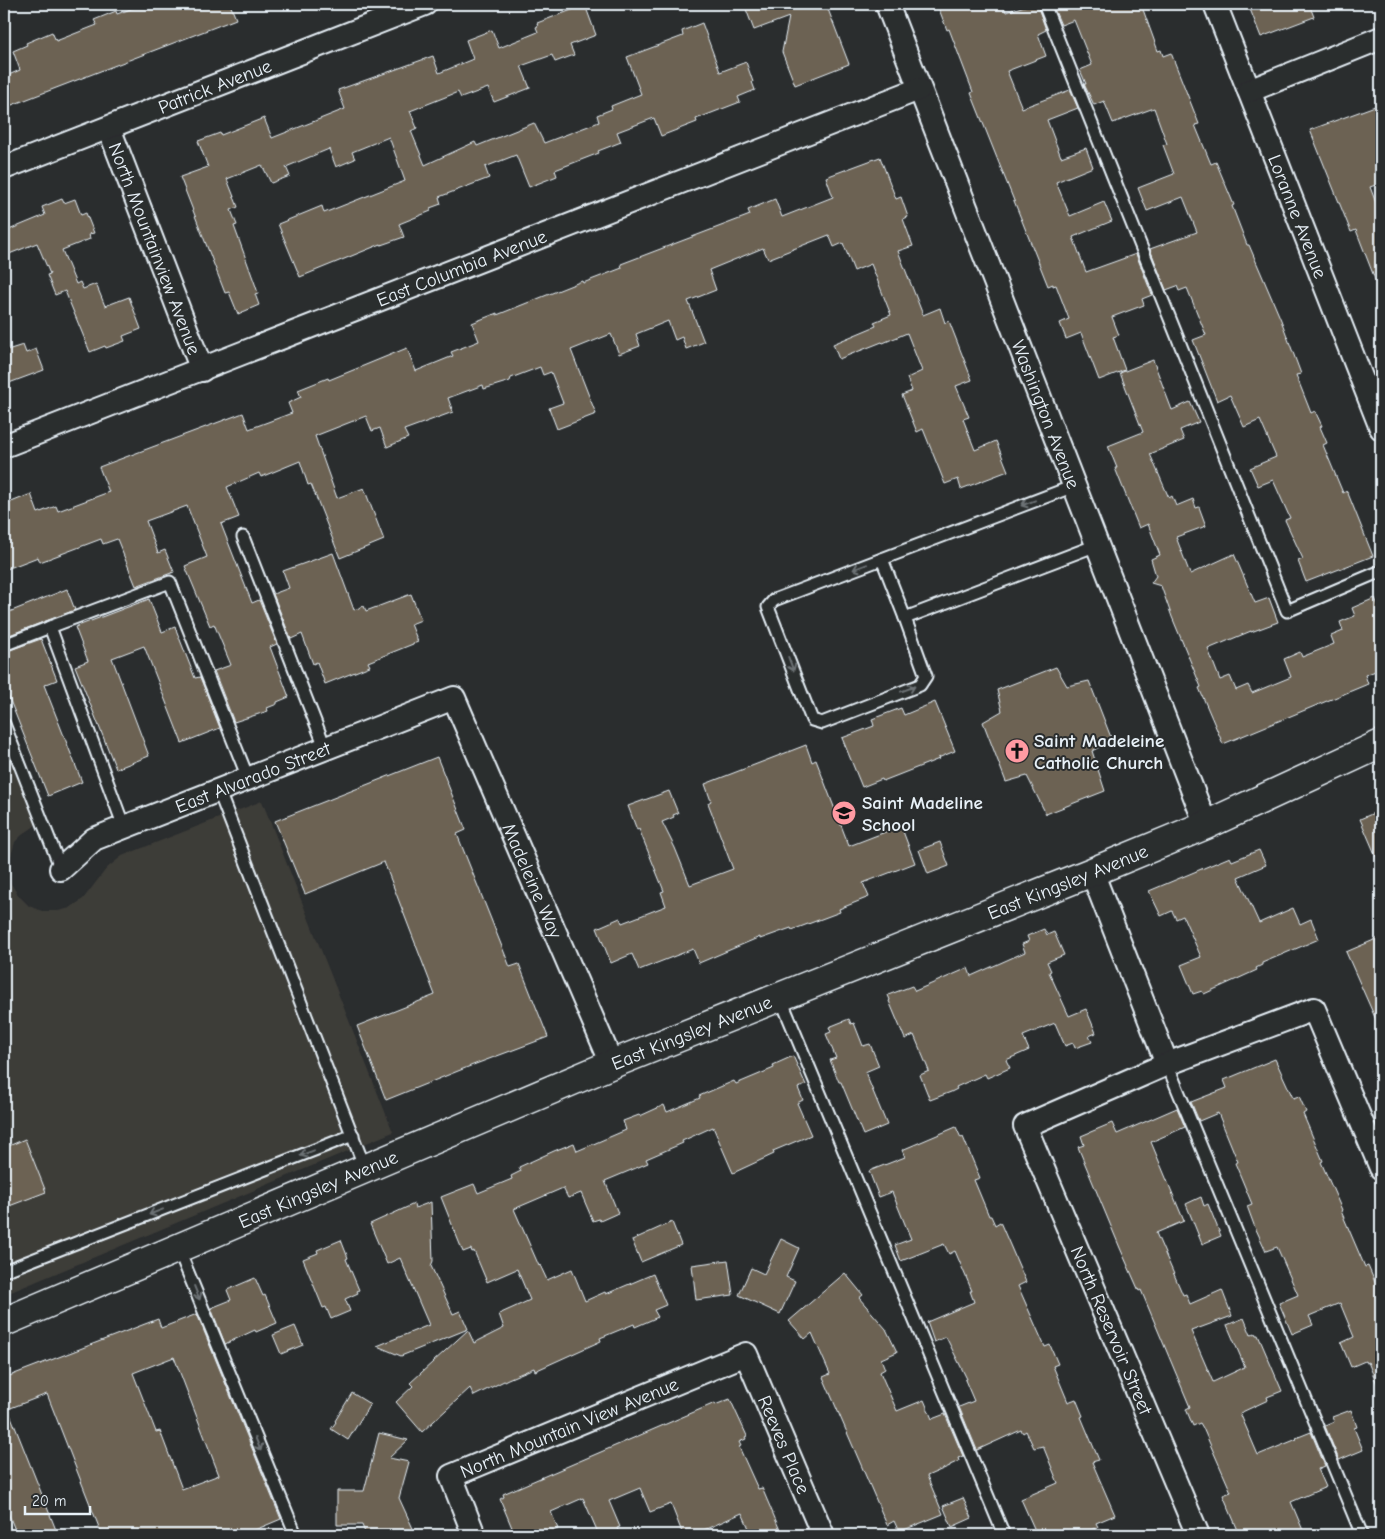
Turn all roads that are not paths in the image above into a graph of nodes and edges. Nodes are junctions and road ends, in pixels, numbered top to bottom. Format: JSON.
{"nodes":[{"id":1,"x":425,"y":4,"type":"edge"},
{"id":2,"x":886,"y":4,"type":"edge"},
{"id":3,"x":1044,"y":4,"type":"edge"},
{"id":4,"x":1215,"y":4,"type":"edge"},
{"id":5,"x":1381,"y":38,"type":"edge"},
{"id":6,"x":919,"y":89,"type":"junction"},
{"id":7,"x":1249,"y":91,"type":"junction"},
{"id":8,"x":109,"y":128,"type":"junction"},
{"id":9,"x":4,"y":168,"type":"edge"},
{"id":10,"x":202,"y":370,"type":"junction"},
{"id":11,"x":1381,"y":428,"type":"edge"},
{"id":12,"x":4,"y":446,"type":"edge"},
{"id":13,"x":1074,"y":486,"type":"junction"},
{"id":14,"x":244,"y":537,"type":"dead end"},
{"id":15,"x":1097,"y":545,"type":"junction"},
{"id":16,"x":882,"y":559,"type":"junction"},
{"id":17,"x":1381,"y":571,"type":"edge"},
{"id":18,"x":905,"y":618,"type":"junction"},
{"id":19,"x":50,"y":627,"type":"junction"},
{"id":20,"x":4,"y":645,"type":"edge"},
{"id":21,"x":454,"y":698,"type":"joint"},
{"id":22,"x":4,"y":724,"type":"edge"},
{"id":23,"x":1381,"y":744,"type":"edge"},
{"id":24,"x":325,"y":747,"type":"junction"},
{"id":25,"x":248,"y":778,"type":"junction"},
{"id":26,"x":218,"y":789,"type":"junction"},
{"id":27,"x":1206,"y":825,"type":"junction"},
{"id":28,"x":124,"y":827,"type":"junction"},
{"id":29,"x":61,"y":869,"type":"joint"},
{"id":30,"x":1092,"y":872,"type":"junction"},
{"id":31,"x":780,"y":997,"type":"junction"},
{"id":32,"x":612,"y":1064,"type":"junction"},
{"id":33,"x":1167,"y":1064,"type":"junction"},
{"id":34,"x":353,"y":1135,"type":"junction"},
{"id":35,"x":365,"y":1168,"type":"junction"},
{"id":36,"x":1381,"y":1168,"type":"edge"},
{"id":37,"x":178,"y":1248,"type":"junction"},
{"id":38,"x":4,"y":1271,"type":"edge"},
{"id":39,"x":4,"y":1322,"type":"edge"},
{"id":40,"x":746,"y":1354,"type":"joint"},
{"id":41,"x":296,"y":1535,"type":"edge"},
{"id":42,"x":474,"y":1535,"type":"edge"},
{"id":43,"x":823,"y":1535,"type":"edge"},
{"id":44,"x":1004,"y":1535,"type":"edge"},
{"id":45,"x":1198,"y":1535,"type":"edge"},
{"id":46,"x":1362,"y":1535,"type":"edge"}],
"edges":[{"from":1,"to":8,"type":"street","name":"Patrick Avenue"},
{"from":2,"to":6,"type":"street","name":"Washington Avenue"},
{"from":3,"to":17,"type":"lane"},
{"from":4,"to":7,"type":"street","name":"Loranne Avenue"},
{"from":5,"to":7,"type":"street"},
{"from":6,"to":10,"type":"street","name":"East Columbia Avenue"},
{"from":6,"to":13,"type":"street","name":"Washington Avenue"},
{"from":7,"to":11,"type":"street","name":"Loranne Avenue"},
{"from":8,"to":9,"type":"street","name":"Patrick Avenue"},
{"from":8,"to":10,"type":"street","name":"North Mountainview Avenue"},
{"from":10,"to":12,"type":"street","name":"East Columbia Avenue"},
{"from":13,"to":15,"type":"street","name":"Washington Avenue"},
{"from":13,"to":16,"type":"lane","one_way":true},
{"from":14,"to":24,"type":"lane"},
{"from":15,"to":18,"type":"lane"},
{"from":15,"to":27,"type":"street","name":"Washington Avenue"},
{"from":16,"to":18,"type":"lane"},
{"from":16,"to":18,"type":"lane","one_way":true},
{"from":19,"to":20,"type":"lane"},
{"from":19,"to":25,"type":"lane"},
{"from":19,"to":28,"type":"lane"},
{"from":21,"to":24,"type":"street","name":"East Alvarado Street"},
{"from":21,"to":32,"type":"street","name":"Madeleine Way"},
{"from":22,"to":29,"type":"lane"},
{"from":23,"to":27,"type":"street","name":"East Kingsley Avenue"},
{"from":24,"to":25,"type":"street","name":"East Alvarado Street"},
{"from":25,"to":26,"type":"street","name":"East Alvarado Street"},
{"from":26,"to":28,"type":"street","name":"East Alvarado Street"},
{"from":26,"to":34,"type":"lane"},
{"from":27,"to":30,"type":"street","name":"East Kingsley Avenue"},
{"from":28,"to":29,"type":"street","name":"East Alvarado Street"},
{"from":30,"to":31,"type":"street","name":"East Kingsley Avenue"},
{"from":30,"to":33,"type":"street"},
{"from":31,"to":32,"type":"street","name":"East Kingsley Avenue"},
{"from":31,"to":44,"type":"lane"},
{"from":32,"to":35,"type":"street","name":"East Kingsley Avenue"},
{"from":33,"to":36,"type":"street"},
{"from":33,"to":45,"type":"street","name":"North Reservoir Street"},
{"from":33,"to":46,"type":"lane"},
{"from":34,"to":35,"type":"lane"},
{"from":34,"to":38,"type":"lane","one_way":true},
{"from":35,"to":37,"type":"street","name":"East Kingsley Avenue"},
{"from":37,"to":39,"type":"street","name":"East Kingsley Avenue"},
{"from":37,"to":41,"type":"lane","one_way":true},
{"from":40,"to":42,"type":"street","name":"North Mountain View Avenue"},
{"from":40,"to":43,"type":"street","name":"Reeves Place"}]}
